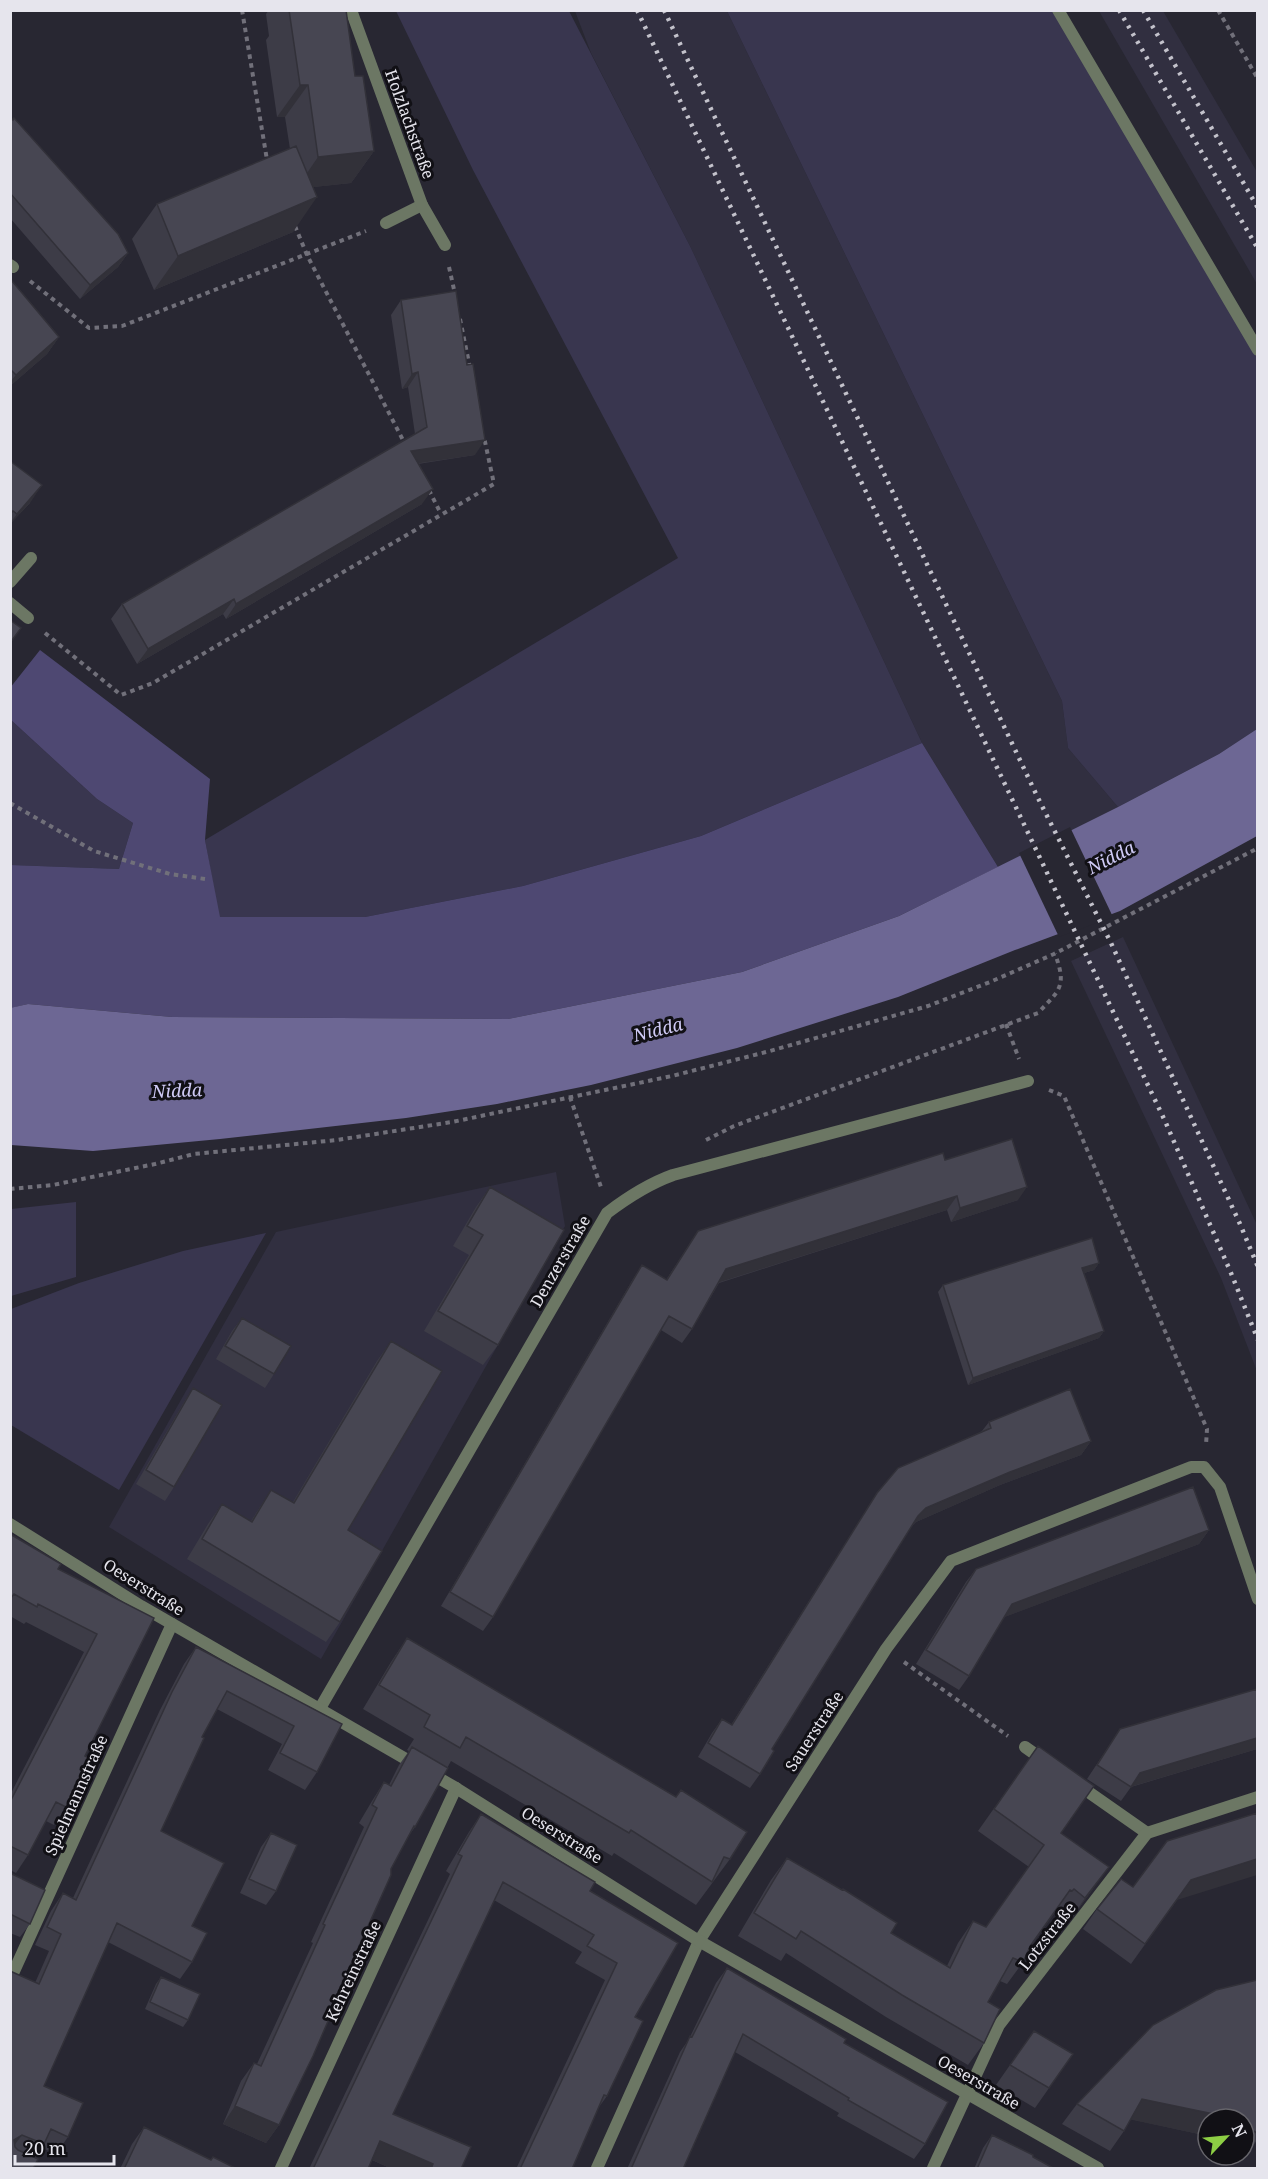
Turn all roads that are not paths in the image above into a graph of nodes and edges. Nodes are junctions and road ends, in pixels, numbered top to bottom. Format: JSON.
{"nodes":[{"id":1,"x":351,"y":10,"type":"edge"},
{"id":2,"x":1058,"y":10,"type":"edge"},
{"id":3,"x":422,"y":205,"type":"junction"},
{"id":4,"x":386,"y":224,"type":"road end"},
{"id":5,"x":445,"y":245,"type":"road end"},
{"id":6,"x":1257,"y":350,"type":"edge"},
{"id":7,"x":32,"y":558,"type":"dead end"},
{"id":8,"x":10,"y":582,"type":"edge"},
{"id":9,"x":10,"y":603,"type":"edge"},
{"id":10,"x":28,"y":618,"type":"road end"},
{"id":11,"x":1028,"y":1081,"type":"road end"},
{"id":12,"x":10,"y":1524,"type":"edge"},
{"id":13,"x":1257,"y":1599,"type":"edge"},
{"id":14,"x":172,"y":1624,"type":"junction"},
{"id":15,"x":319,"y":1710,"type":"junction"},
{"id":16,"x":1025,"y":1747,"type":"road end"},
{"id":17,"x":456,"y":1788,"type":"junction"},
{"id":18,"x":1257,"y":1797,"type":"edge"},
{"id":19,"x":1147,"y":1833,"type":"junction"},
{"id":20,"x":699,"y":1941,"type":"junction"},
{"id":21,"x":10,"y":1980,"type":"edge"},
{"id":22,"x":966,"y":2094,"type":"junction"},
{"id":23,"x":281,"y":2169,"type":"edge"},
{"id":24,"x":597,"y":2169,"type":"edge"},
{"id":25,"x":933,"y":2169,"type":"edge"},
{"id":26,"x":1098,"y":2169,"type":"edge"}],
"edges":[{"from":1,"to":3,"type":"street","name":"Holzlachstraße"},
{"from":2,"to":6,"type":"street"},
{"from":3,"to":4,"type":"street"},
{"from":3,"to":5,"type":"street","name":"Holzlachstraße"},
{"from":7,"to":8,"type":"street"},
{"from":9,"to":10,"type":"street"},
{"from":11,"to":15,"type":"street","name":"Denzerstraße"},
{"from":12,"to":14,"type":"street","name":"Oeserstraße"},
{"from":13,"to":20,"type":"street","name":"Sauerstraße"},
{"from":14,"to":15,"type":"street","name":"Oeserstraße"},
{"from":14,"to":21,"type":"street","name":"Spielmannstraße"},
{"from":15,"to":17,"type":"street","name":"Oeserstraße"},
{"from":16,"to":19,"type":"street"},
{"from":17,"to":20,"type":"street","name":"Oeserstraße"},
{"from":17,"to":23,"type":"street","name":"Kehreinstraße"},
{"from":18,"to":19,"type":"street"},
{"from":19,"to":22,"type":"street","name":"Lotzstraße"},
{"from":20,"to":22,"type":"street","name":"Oeserstraße"},
{"from":20,"to":24,"type":"street","name":"Sauerstraße"},
{"from":22,"to":25,"type":"street","name":"Lotzstraße"},
{"from":22,"to":26,"type":"street","name":"Oeserstraße"}]}
